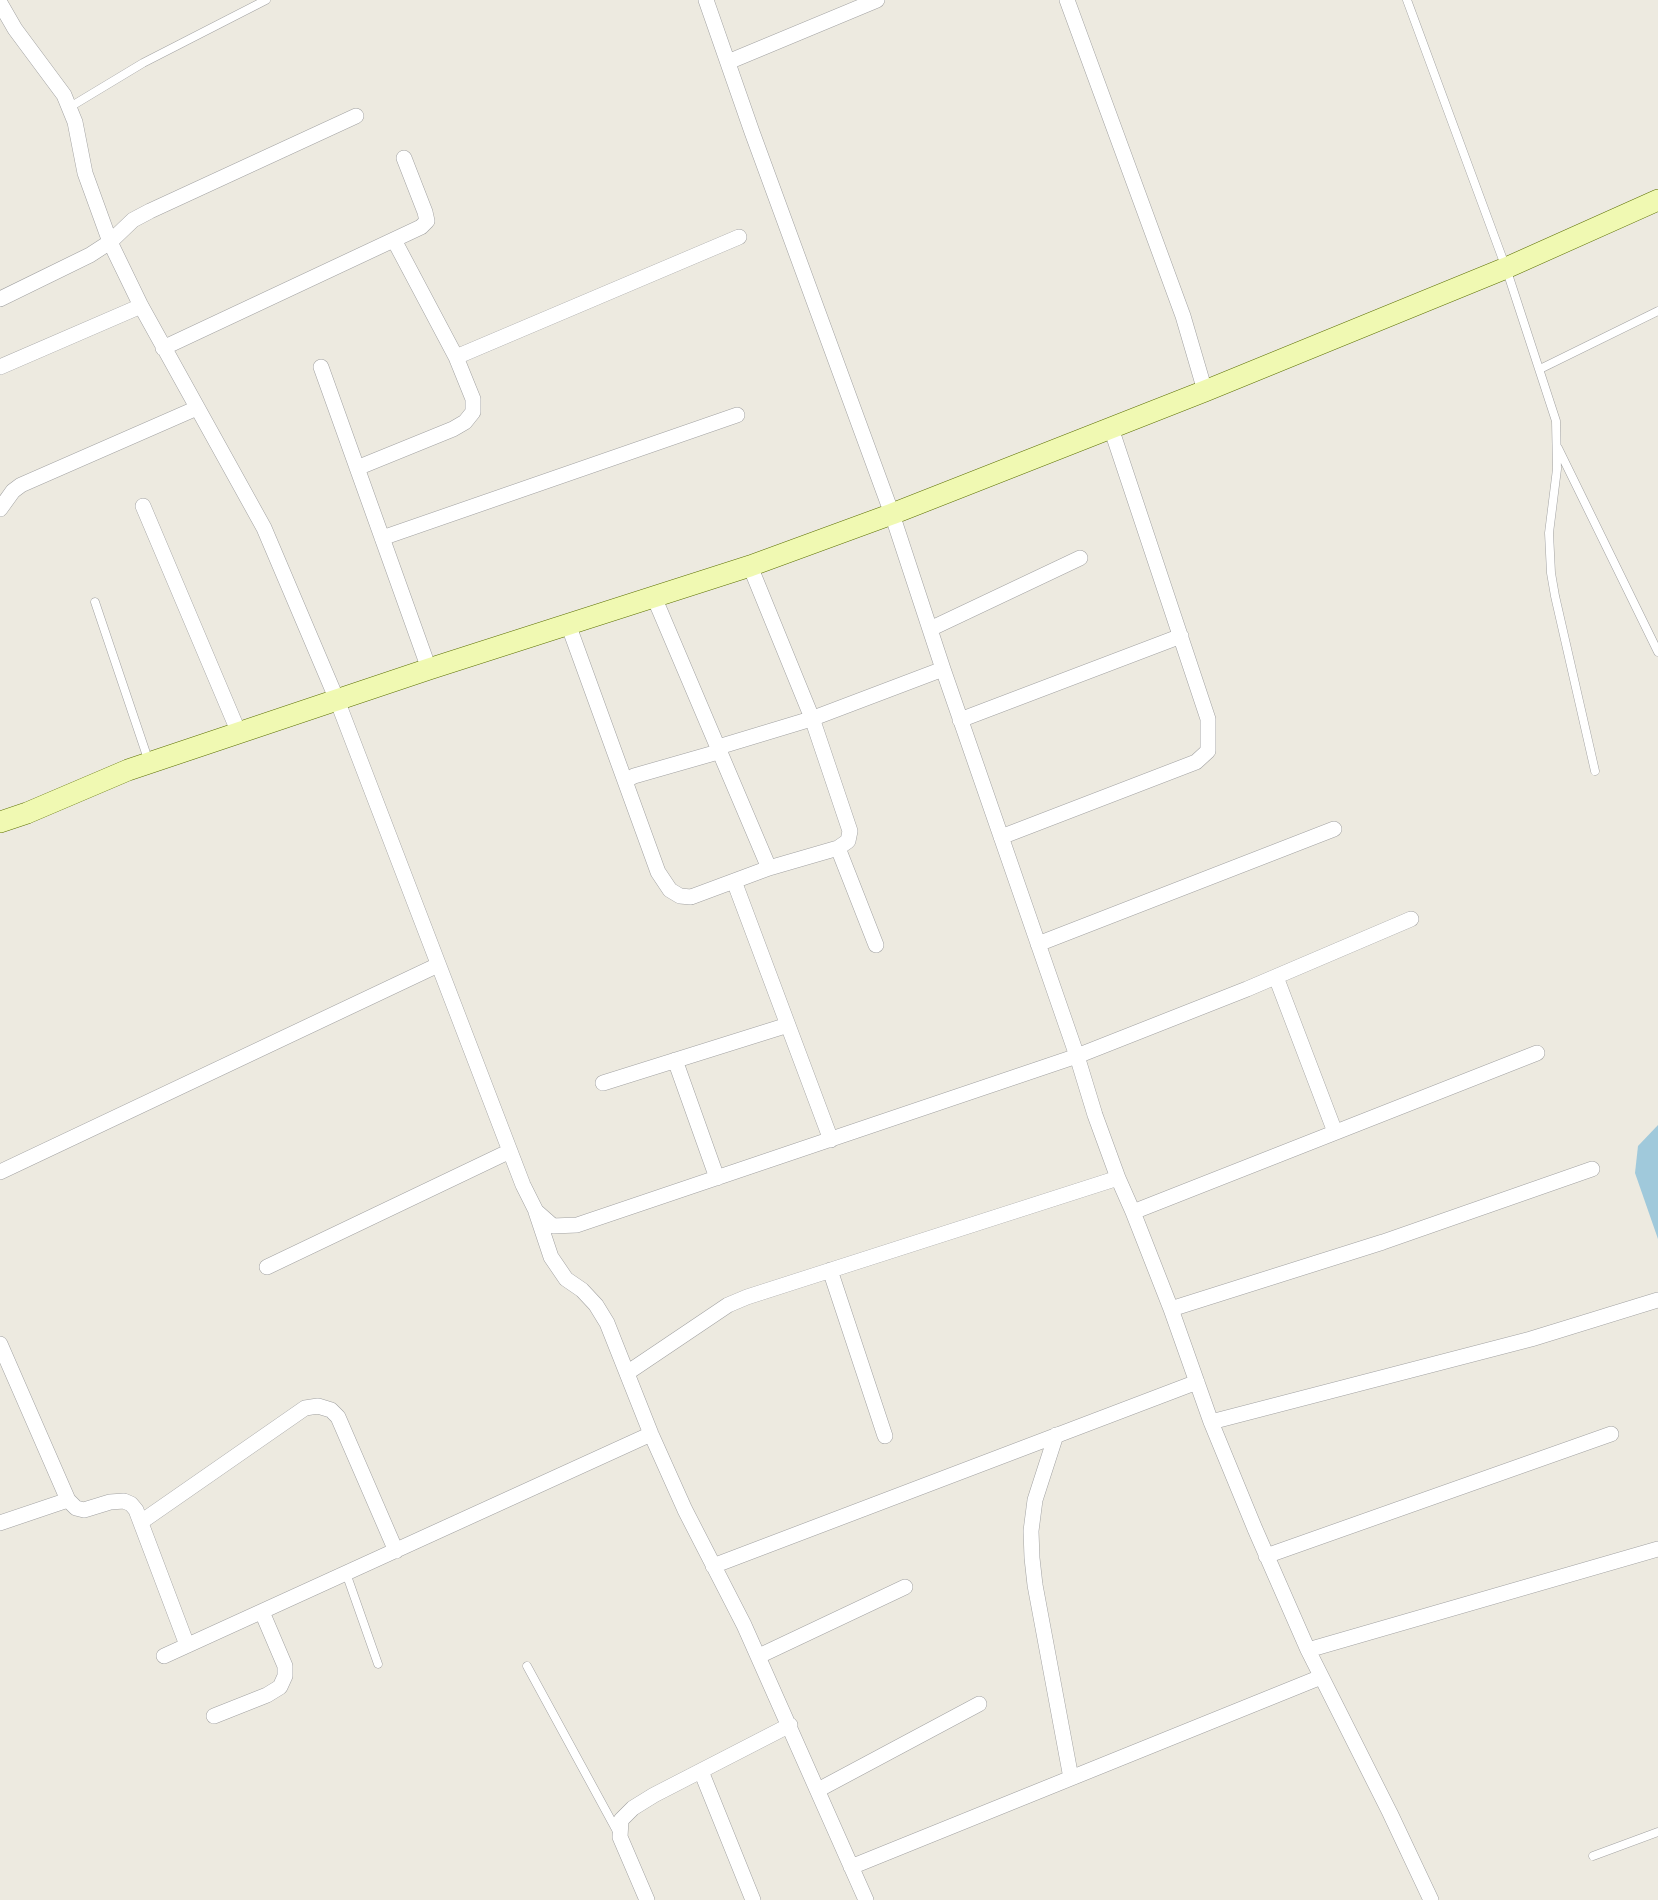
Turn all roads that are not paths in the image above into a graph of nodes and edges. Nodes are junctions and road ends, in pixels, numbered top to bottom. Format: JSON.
{"nodes":[{"id":1,"x":266,"y":0,"type":"edge"},
{"id":2,"x":706,"y":0,"type":"edge"},
{"id":3,"x":877,"y":0,"type":"edge"},
{"id":4,"x":1067,"y":0,"type":"edge"},
{"id":5,"x":1407,"y":0,"type":"edge"},
{"id":6,"x":0,"y":3,"type":"edge"},
{"id":7,"x":728,"y":62,"type":"junction"},
{"id":8,"x":70,"y":107,"type":"junction"},
{"id":9,"x":356,"y":116,"type":"dead end"},
{"id":10,"x":404,"y":158,"type":"dead end"},
{"id":11,"x":1658,"y":200,"type":"edge"},
{"id":12,"x":739,"y":237,"type":"dead end"},
{"id":13,"x":394,"y":240,"type":"junction"},
{"id":14,"x":110,"y":243,"type":"junction"},
{"id":15,"x":1506,"y":268,"type":"junction"},
{"id":16,"x":0,"y":298,"type":"edge"},
{"id":17,"x":141,"y":306,"type":"junction"},
{"id":18,"x":1658,"y":311,"type":"edge"},
{"id":19,"x":164,"y":348,"type":"junction"},
{"id":20,"x":456,"y":357,"type":"junction"},
{"id":21,"x":0,"y":367,"type":"edge"},
{"id":22,"x":321,"y":367,"type":"dead end"},
{"id":23,"x":1540,"y":369,"type":"junction"},
{"id":24,"x":1205,"y":391,"type":"junction"},
{"id":25,"x":197,"y":408,"type":"junction"},
{"id":26,"x":737,"y":415,"type":"dead end"},
{"id":27,"x":1112,"y":428,"type":"junction"},
{"id":28,"x":1557,"y":447,"type":"junction"},
{"id":29,"x":357,"y":468,"type":"junction"},
{"id":30,"x":143,"y":506,"type":"dead end"},
{"id":31,"x":0,"y":509,"type":"edge"},
{"id":32,"x":892,"y":514,"type":"junction"},
{"id":33,"x":382,"y":538,"type":"junction"},
{"id":34,"x":1080,"y":558,"type":"dead end"},
{"id":35,"x":750,"y":566,"type":"junction"},
{"id":36,"x":654,"y":597,"type":"junction"},
{"id":37,"x":95,"y":602,"type":"dead end"},
{"id":38,"x":568,"y":624,"type":"junction"},
{"id":39,"x":930,"y":629,"type":"junction"},
{"id":40,"x":1181,"y":636,"type":"junction"},
{"id":41,"x":1658,"y":652,"type":"edge"},
{"id":42,"x":429,"y":669,"type":"junction"},
{"id":43,"x":943,"y":669,"type":"junction"},
{"id":44,"x":337,"y":700,"type":"junction"},
{"id":45,"x":812,"y":718,"type":"junction"},
{"id":46,"x":960,"y":720,"type":"junction"},
{"id":47,"x":239,"y":733,"type":"junction"},
{"id":48,"x":718,"y":752,"type":"junction"},
{"id":49,"x":150,"y":763,"type":"junction"},
{"id":50,"x":1596,"y":771,"type":"dead end"},
{"id":51,"x":625,"y":780,"type":"junction"},
{"id":52,"x":0,"y":822,"type":"edge"},
{"id":53,"x":1334,"y":829,"type":"dead end"},
{"id":54,"x":1001,"y":837,"type":"junction"},
{"id":55,"x":838,"y":848,"type":"junction"},
{"id":56,"x":769,"y":868,"type":"junction"},
{"id":57,"x":734,"y":881,"type":"junction"},
{"id":58,"x":1411,"y":920,"type":"dead end"},
{"id":59,"x":1038,"y":944,"type":"junction"},
{"id":60,"x":876,"y":945,"type":"dead end"},
{"id":61,"x":438,"y":964,"type":"junction"},
{"id":62,"x":1276,"y":977,"type":"junction"},
{"id":63,"x":788,"y":1025,"type":"junction"},
{"id":64,"x":1538,"y":1053,"type":"dead end"},
{"id":65,"x":1077,"y":1056,"type":"junction"},
{"id":66,"x":675,"y":1060,"type":"junction"},
{"id":67,"x":603,"y":1083,"type":"dead end"},
{"id":68,"x":1335,"y":1132,"type":"junction"},
{"id":69,"x":831,"y":1140,"type":"junction"},
{"id":70,"x":510,"y":1151,"type":"junction"},
{"id":71,"x":1592,"y":1169,"type":"dead end"},
{"id":72,"x":0,"y":1172,"type":"edge"},
{"id":73,"x":717,"y":1178,"type":"junction"},
{"id":74,"x":1118,"y":1178,"type":"junction"},
{"id":75,"x":536,"y":1211,"type":"junction"},
{"id":76,"x":1134,"y":1212,"type":"junction"},
{"id":77,"x":267,"y":1267,"type":"dead end"},
{"id":78,"x":830,"y":1270,"type":"junction"},
{"id":79,"x":1658,"y":1300,"type":"edge"},
{"id":80,"x":1171,"y":1309,"type":"junction"},
{"id":81,"x":0,"y":1344,"type":"edge"},
{"id":82,"x":627,"y":1373,"type":"junction"},
{"id":83,"x":1197,"y":1382,"type":"junction"},
{"id":84,"x":1211,"y":1422,"type":"junction"},
{"id":85,"x":651,"y":1434,"type":"junction"},
{"id":86,"x":1611,"y":1434,"type":"dead end"},
{"id":87,"x":1056,"y":1435,"type":"junction"},
{"id":88,"x":885,"y":1436,"type":"dead end"},
{"id":89,"x":68,"y":1500,"type":"junction"},
{"id":90,"x":141,"y":1522,"type":"junction"},
{"id":91,"x":0,"y":1523,"type":"edge"},
{"id":92,"x":1658,"y":1549,"type":"edge"},
{"id":93,"x":396,"y":1551,"type":"junction"},
{"id":94,"x":1266,"y":1556,"type":"junction"},
{"id":95,"x":713,"y":1566,"type":"junction"},
{"id":96,"x":346,"y":1573,"type":"junction"},
{"id":97,"x":905,"y":1587,"type":"dead end"},
{"id":98,"x":262,"y":1612,"type":"junction"},
{"id":99,"x":187,"y":1646,"type":"junction"},
{"id":100,"x":1308,"y":1650,"type":"junction"},
{"id":101,"x":164,"y":1656,"type":"dead end"},
{"id":102,"x":759,"y":1656,"type":"junction"},
{"id":103,"x":378,"y":1664,"type":"dead end"},
{"id":104,"x":527,"y":1666,"type":"dead end"},
{"id":105,"x":1322,"y":1677,"type":"junction"},
{"id":106,"x":979,"y":1704,"type":"dead end"},
{"id":107,"x":214,"y":1716,"type":"dead end"},
{"id":108,"x":790,"y":1725,"type":"junction"},
{"id":109,"x":701,"y":1771,"type":"junction"},
{"id":110,"x":1071,"y":1778,"type":"junction"},
{"id":111,"x":818,"y":1790,"type":"junction"},
{"id":112,"x":1658,"y":1832,"type":"edge"},
{"id":113,"x":620,"y":1837,"type":"junction"},
{"id":114,"x":1593,"y":1856,"type":"dead end"},
{"id":115,"x":851,"y":1867,"type":"junction"},
{"id":116,"x":647,"y":1900,"type":"edge"},
{"id":117,"x":753,"y":1900,"type":"edge"},
{"id":118,"x":866,"y":1900,"type":"edge"},
{"id":119,"x":1431,"y":1900,"type":"edge"}],
"edges":[{"from":1,"to":8,"type":"lane"},
{"from":2,"to":7,"type":"street"},
{"from":3,"to":7,"type":"street"},
{"from":4,"to":24,"type":"street"},
{"from":5,"to":15,"type":"lane"},
{"from":6,"to":8,"type":"street"},
{"from":7,"to":32,"type":"street"},
{"from":8,"to":14,"type":"street"},
{"from":9,"to":14,"type":"street"},
{"from":10,"to":13,"type":"street"},
{"from":11,"to":15,"type":"street"},
{"from":12,"to":20,"type":"street"},
{"from":13,"to":19,"type":"street"},
{"from":13,"to":20,"type":"street"},
{"from":14,"to":16,"type":"street"},
{"from":14,"to":17,"type":"street"},
{"from":15,"to":23,"type":"lane"},
{"from":15,"to":24,"type":"street"},
{"from":17,"to":19,"type":"street"},
{"from":17,"to":21,"type":"street"},
{"from":18,"to":23,"type":"lane"},
{"from":19,"to":25,"type":"street"},
{"from":20,"to":29,"type":"street"},
{"from":22,"to":29,"type":"street"},
{"from":23,"to":28,"type":"lane"},
{"from":24,"to":27,"type":"street"},
{"from":25,"to":31,"type":"street"},
{"from":25,"to":44,"type":"street"},
{"from":26,"to":33,"type":"street"},
{"from":27,"to":32,"type":"street"},
{"from":27,"to":40,"type":"street"},
{"from":28,"to":41,"type":"lane"},
{"from":28,"to":50,"type":"lane"},
{"from":29,"to":33,"type":"street"},
{"from":30,"to":47,"type":"street"},
{"from":32,"to":35,"type":"street"},
{"from":32,"to":39,"type":"street"},
{"from":33,"to":42,"type":"street"},
{"from":34,"to":39,"type":"street"},
{"from":35,"to":36,"type":"street"},
{"from":35,"to":45,"type":"street"},
{"from":36,"to":38,"type":"street"},
{"from":36,"to":48,"type":"street"},
{"from":37,"to":49,"type":"lane"},
{"from":38,"to":42,"type":"street"},
{"from":38,"to":51,"type":"street"},
{"from":39,"to":43,"type":"street"},
{"from":40,"to":46,"type":"street"},
{"from":40,"to":54,"type":"street"},
{"from":42,"to":44,"type":"street"},
{"from":43,"to":45,"type":"street"},
{"from":43,"to":46,"type":"street"},
{"from":44,"to":47,"type":"street"},
{"from":44,"to":61,"type":"street"},
{"from":45,"to":48,"type":"street"},
{"from":45,"to":55,"type":"street"},
{"from":46,"to":54,"type":"street"},
{"from":47,"to":49,"type":"street"},
{"from":48,"to":51,"type":"street"},
{"from":48,"to":56,"type":"street"},
{"from":49,"to":52,"type":"street"},
{"from":51,"to":57,"type":"street"},
{"from":53,"to":59,"type":"street"},
{"from":54,"to":59,"type":"street"},
{"from":55,"to":56,"type":"street"},
{"from":55,"to":60,"type":"street"},
{"from":56,"to":57,"type":"street"},
{"from":57,"to":63,"type":"street"},
{"from":58,"to":62,"type":"street"},
{"from":59,"to":65,"type":"street"},
{"from":61,"to":70,"type":"street"},
{"from":61,"to":72,"type":"street"},
{"from":62,"to":65,"type":"street"},
{"from":62,"to":68,"type":"street"},
{"from":63,"to":66,"type":"street"},
{"from":63,"to":69,"type":"street"},
{"from":64,"to":68,"type":"street"},
{"from":65,"to":69,"type":"street"},
{"from":65,"to":74,"type":"street"},
{"from":66,"to":67,"type":"street"},
{"from":66,"to":73,"type":"street"},
{"from":68,"to":76,"type":"street"},
{"from":69,"to":73,"type":"street"},
{"from":70,"to":75,"type":"street"},
{"from":70,"to":77,"type":"street"},
{"from":71,"to":80,"type":"street"},
{"from":73,"to":75,"type":"street"},
{"from":74,"to":76,"type":"street"},
{"from":74,"to":78,"type":"street"},
{"from":75,"to":82,"type":"street"},
{"from":76,"to":80,"type":"street"},
{"from":78,"to":82,"type":"street"},
{"from":78,"to":88,"type":"street"},
{"from":79,"to":84,"type":"street"},
{"from":80,"to":83,"type":"street"},
{"from":81,"to":89,"type":"street"},
{"from":82,"to":85,"type":"street"},
{"from":83,"to":84,"type":"street"},
{"from":83,"to":87,"type":"street"},
{"from":84,"to":94,"type":"street"},
{"from":85,"to":93,"type":"street"},
{"from":85,"to":95,"type":"street"},
{"from":86,"to":94,"type":"street"},
{"from":87,"to":95,"type":"street"},
{"from":87,"to":110,"type":"street"},
{"from":89,"to":90,"type":"street"},
{"from":89,"to":91,"type":"street"},
{"from":90,"to":93,"type":"street"},
{"from":90,"to":99,"type":"street"},
{"from":92,"to":100,"type":"street"},
{"from":93,"to":96,"type":"street"},
{"from":94,"to":100,"type":"street"},
{"from":95,"to":102,"type":"street"},
{"from":96,"to":98,"type":"street"},
{"from":96,"to":103,"type":"lane"},
{"from":97,"to":102,"type":"street"},
{"from":98,"to":99,"type":"street"},
{"from":98,"to":107,"type":"street"},
{"from":99,"to":101,"type":"street"},
{"from":100,"to":105,"type":"street"},
{"from":102,"to":108,"type":"street"},
{"from":104,"to":113,"type":"lane"},
{"from":105,"to":110,"type":"street"},
{"from":105,"to":119,"type":"street"},
{"from":106,"to":111,"type":"street"},
{"from":108,"to":109,"type":"street"},
{"from":108,"to":111,"type":"street"},
{"from":109,"to":113,"type":"street"},
{"from":109,"to":117,"type":"street"},
{"from":110,"to":115,"type":"street"},
{"from":111,"to":115,"type":"street"},
{"from":112,"to":114,"type":"lane"},
{"from":113,"to":116,"type":"street"},
{"from":115,"to":118,"type":"street"}]}
